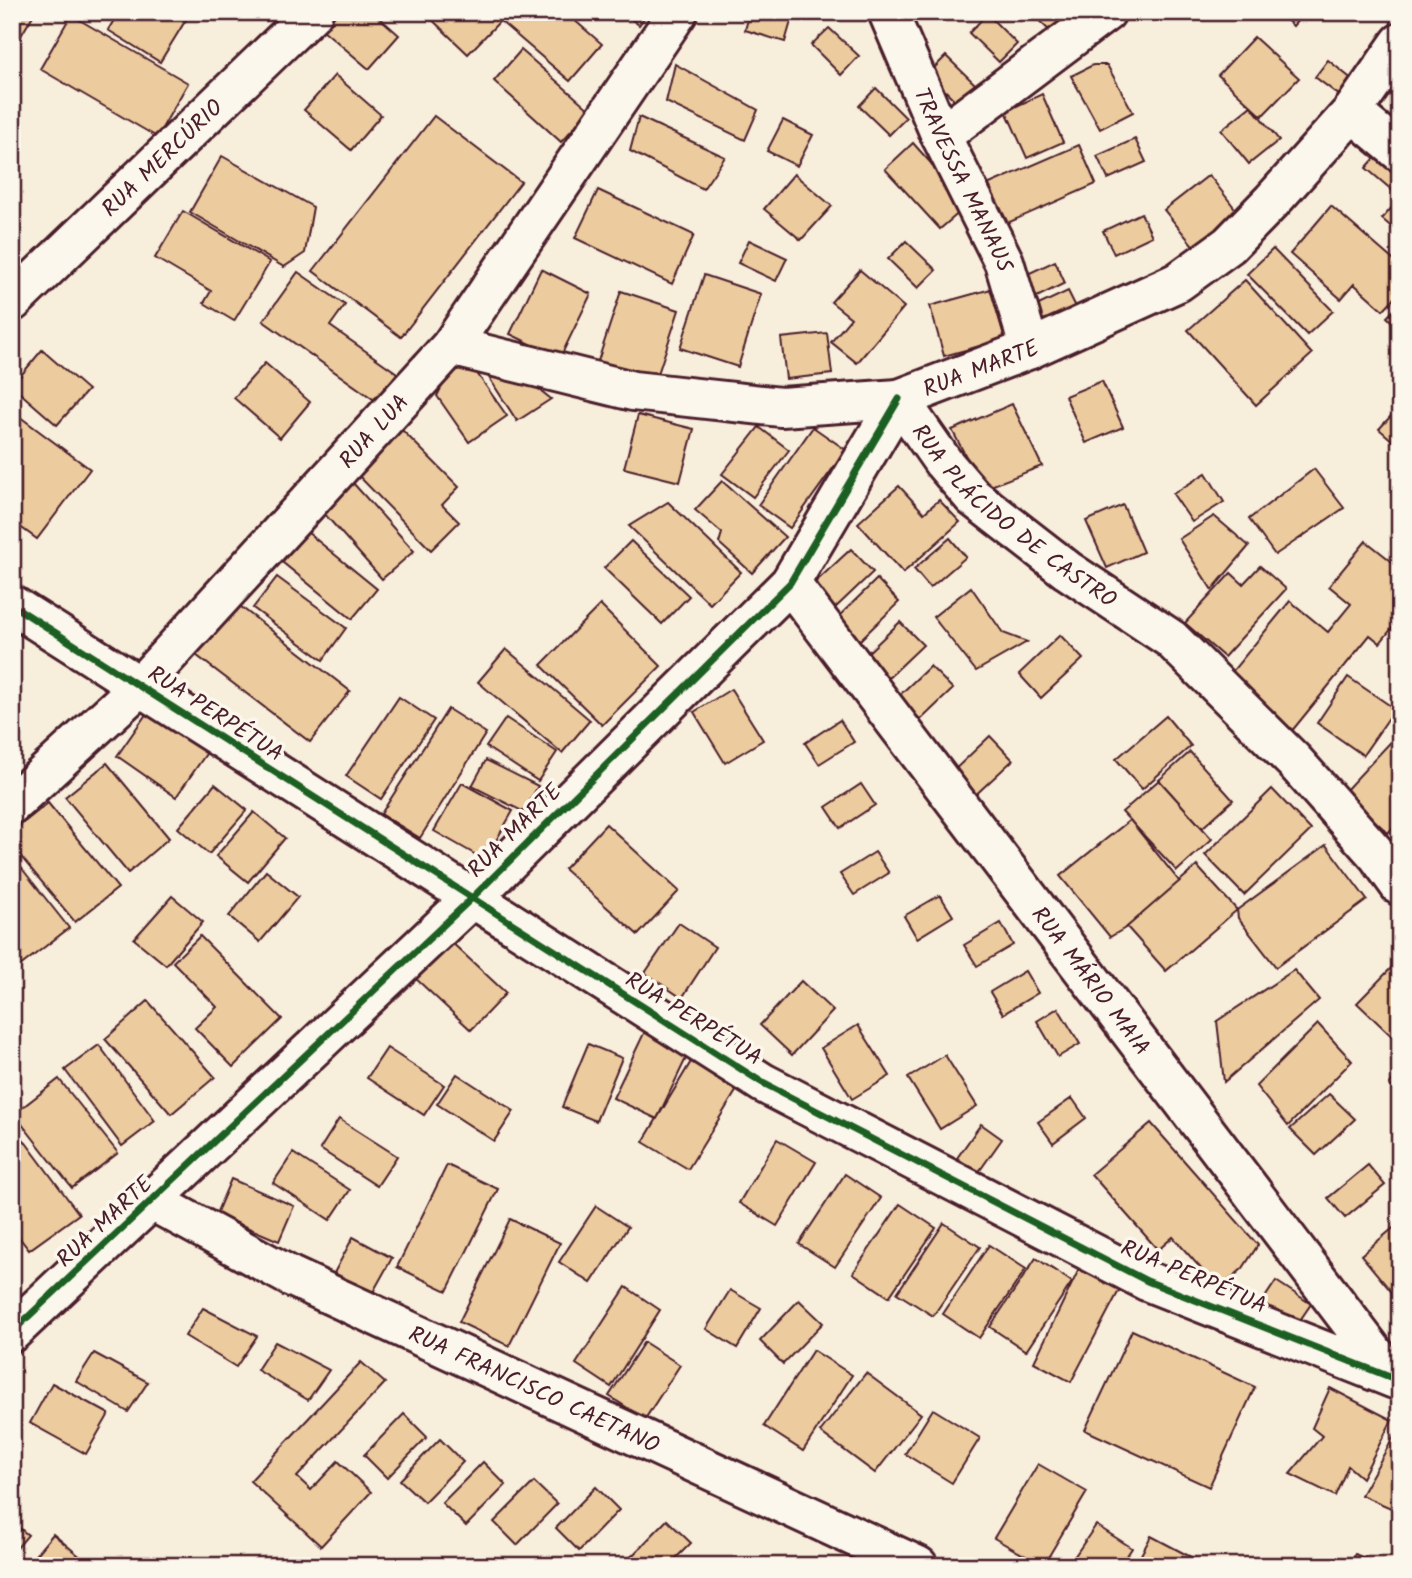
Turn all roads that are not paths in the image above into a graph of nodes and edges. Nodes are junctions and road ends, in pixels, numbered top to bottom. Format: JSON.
{"nodes":[{"id":1,"x":313,"y":12,"type":"edge"},
{"id":2,"x":678,"y":12,"type":"edge"},
{"id":3,"x":888,"y":12,"type":"edge"},
{"id":4,"x":1106,"y":12,"type":"edge"},
{"id":5,"x":1400,"y":43,"type":"edge"},
{"id":6,"x":1352,"y":112,"type":"junction"},
{"id":7,"x":941,"y":136,"type":"junction"},
{"id":8,"x":1400,"y":152,"type":"edge"},
{"id":9,"x":12,"y":302,"type":"edge"},
{"id":10,"x":451,"y":346,"type":"junction"},
{"id":11,"x":1030,"y":349,"type":"junction"},
{"id":12,"x":899,"y":399,"type":"junction"},
{"id":13,"x":790,"y":583,"type":"junction"},
{"id":14,"x":12,"y":605,"type":"edge"},
{"id":15,"x":140,"y":686,"type":"junction"},
{"id":16,"x":12,"y":804,"type":"edge"},
{"id":17,"x":1400,"y":886,"type":"edge"},
{"id":18,"x":471,"y":899,"type":"junction"},
{"id":19,"x":154,"y":1202,"type":"junction"},
{"id":20,"x":12,"y":1332,"type":"edge"},
{"id":21,"x":1396,"y":1379,"type":"edge"},
{"id":22,"x":918,"y":1566,"type":"edge"}],
"edges":[{"from":1,"to":9,"type":"street","name":"RUA MERCÚRIO"},
{"from":2,"to":10,"type":"street","name":"RUA LUA"},
{"from":3,"to":7,"type":"street","name":"TRAVESSA MANAUS"},
{"from":4,"to":7,"type":"street"},
{"from":5,"to":6,"type":"street","name":"RUA MARTE"},
{"from":6,"to":8,"type":"street"},
{"from":6,"to":11,"type":"street","name":"RUA MARTE"},
{"from":7,"to":11,"type":"street","name":"TRAVESSA MANAUS"},
{"from":10,"to":12,"type":"street","name":"RUA PLÁCIDO DE CASTRO"},
{"from":10,"to":15,"type":"street","name":"RUA LUA"},
{"from":11,"to":12,"type":"street","name":"RUA MARTE"},
{"from":12,"to":13,"type":"street","name":"RUA MARTE"},
{"from":12,"to":17,"type":"street","name":"RUA PLÁCIDO DE CASTRO"},
{"from":13,"to":18,"type":"street","name":"RUA MARTE"},
{"from":13,"to":21,"type":"street","name":"RUA MÁRIO MAIA"},
{"from":14,"to":15,"type":"street","name":"RUA PERPÉTUA"},
{"from":15,"to":16,"type":"street","name":"RUA LUA"},
{"from":15,"to":18,"type":"street","name":"RUA PERPÉTUA"},
{"from":18,"to":19,"type":"street","name":"RUA MARTE"},
{"from":18,"to":21,"type":"street","name":"RUA PERPÉTUA"},
{"from":19,"to":20,"type":"street","name":"RUA MARTE"},
{"from":19,"to":22,"type":"street","name":"RUA FRANCISCO CAETANO"}]}
